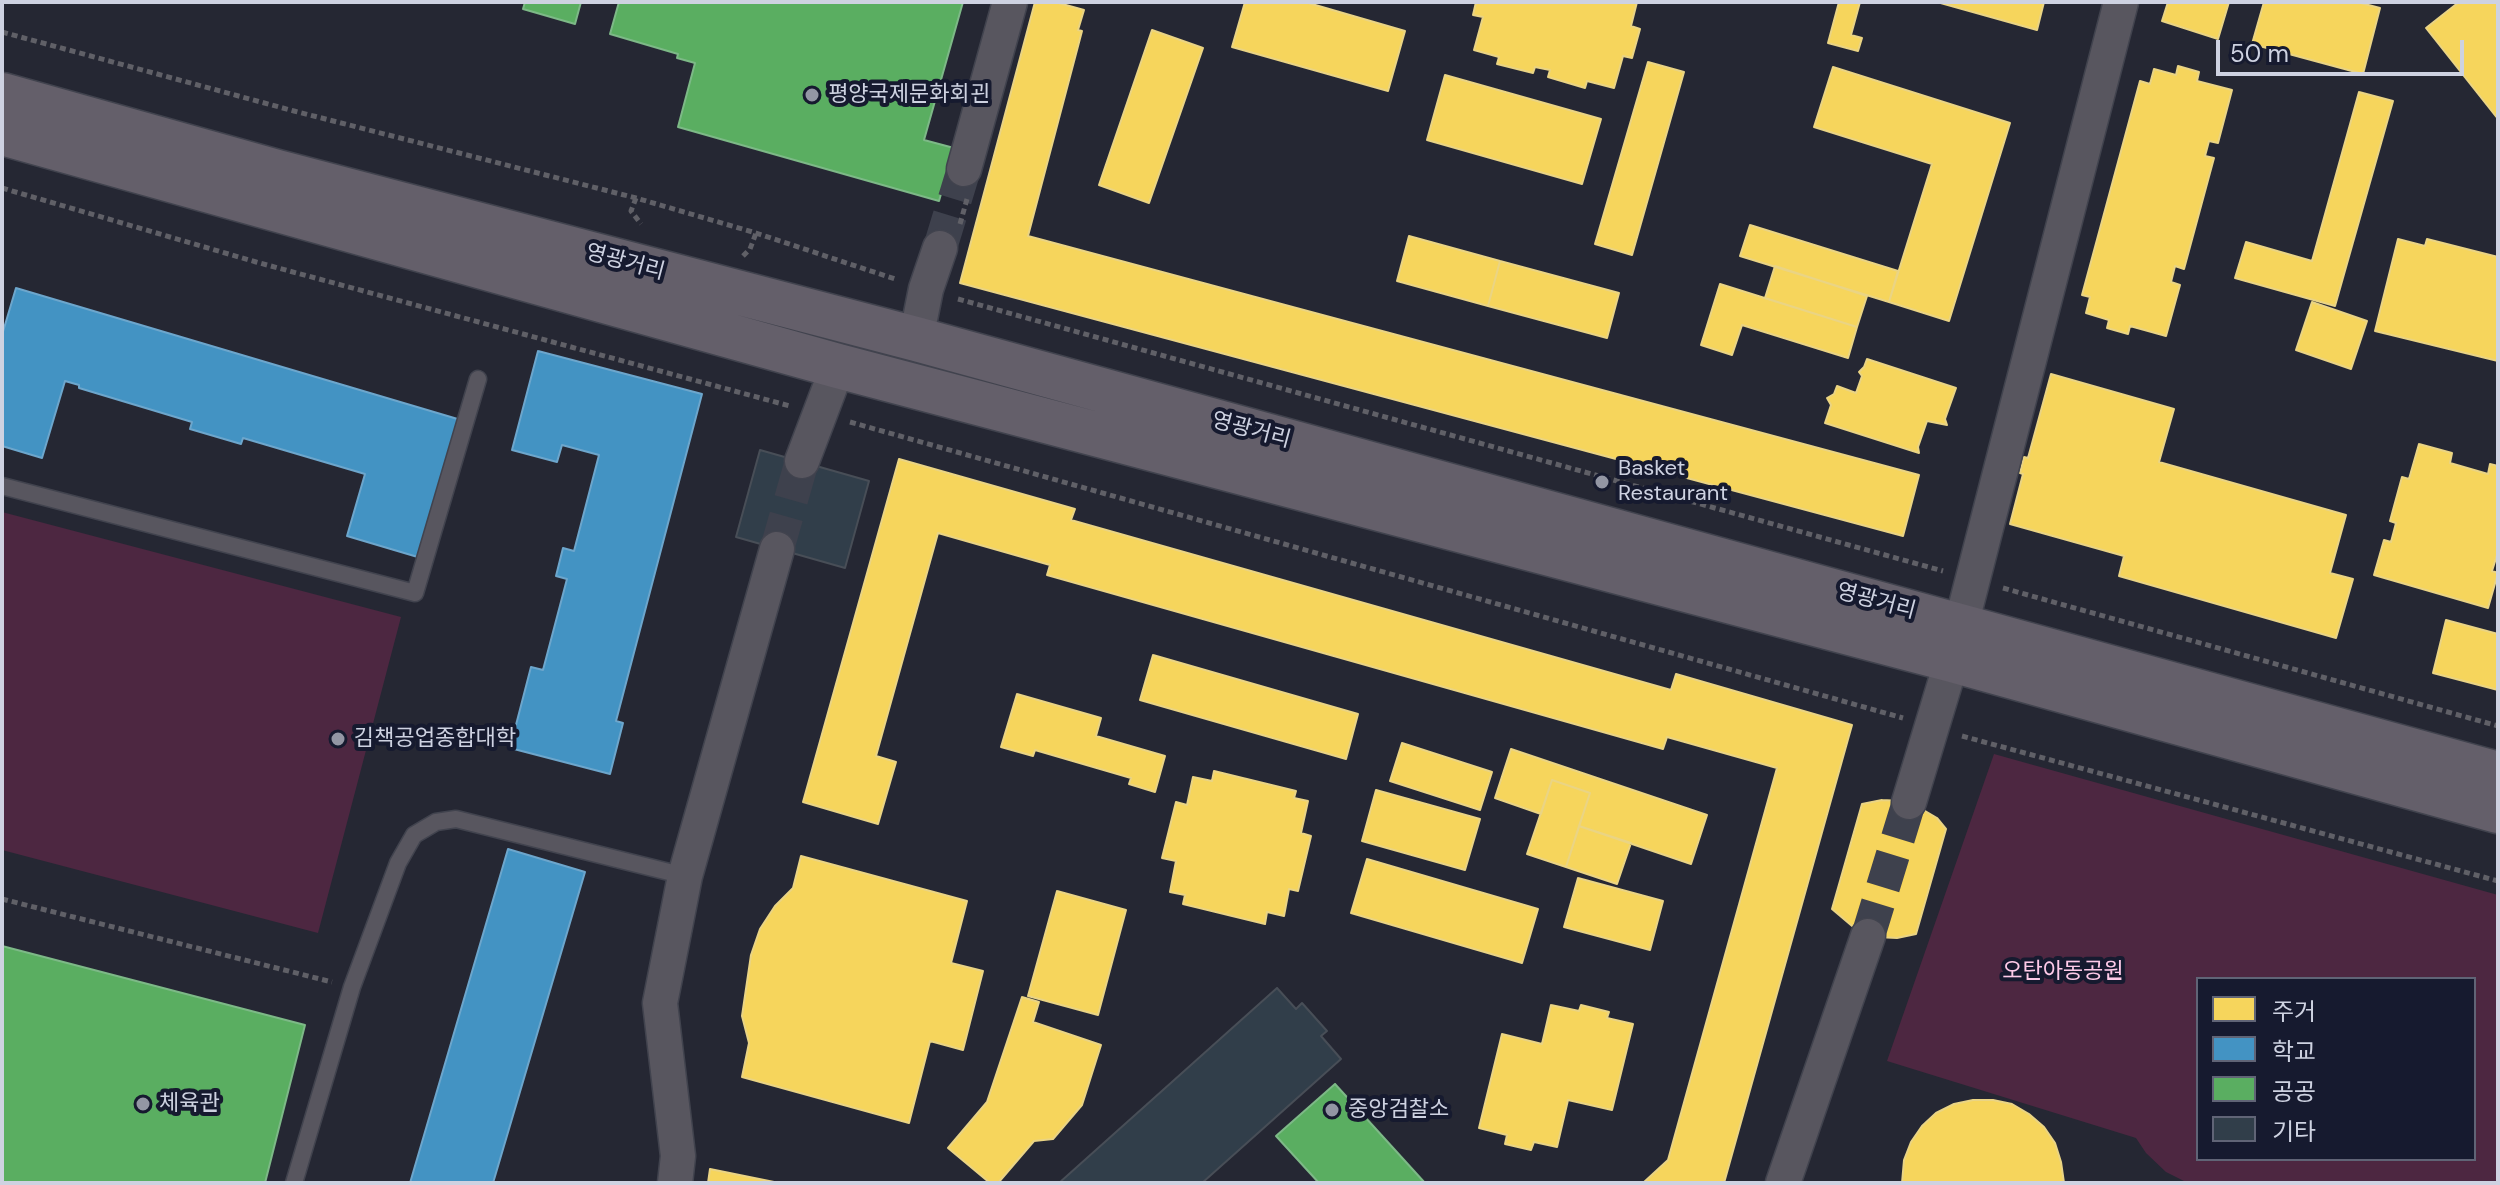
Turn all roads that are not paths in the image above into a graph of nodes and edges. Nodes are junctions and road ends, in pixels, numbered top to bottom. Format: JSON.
{"nodes":[{"id":1,"x":1010,"y":2,"type":"edge"},
{"id":2,"x":2121,"y":2,"type":"edge"},
{"id":3,"x":2,"y":95,"type":"edge"},
{"id":4,"x":2,"y":133,"type":"edge"},
{"id":5,"x":964,"y":169,"type":"tunnel mouth"},
{"id":6,"x":940,"y":248,"type":"tunnel mouth"},
{"id":7,"x":916,"y":339,"type":"junction"},
{"id":8,"x":838,"y":366,"type":"junction"},
{"id":9,"x":478,"y":379,"type":"dead end"},
{"id":10,"x":802,"y":461,"type":"tunnel mouth"},
{"id":11,"x":2,"y":486,"type":"edge"},
{"id":12,"x":777,"y":549,"type":"tunnel mouth"},
{"id":13,"x":1956,"y":642,"type":"junction"},
{"id":14,"x":2498,"y":774,"type":"edge"},
{"id":15,"x":1909,"y":802,"type":"tunnel mouth"},
{"id":16,"x":2498,"y":811,"type":"edge"},
{"id":17,"x":685,"y":876,"type":"junction"},
{"id":18,"x":1868,"y":936,"type":"tunnel mouth"},
{"id":19,"x":294,"y":1183,"type":"edge"},
{"id":20,"x":675,"y":1183,"type":"edge"},
{"id":21,"x":1783,"y":1183,"type":"edge"}],
"edges":[{"from":1,"to":5,"type":"street"},
{"from":2,"to":13,"type":"street"},
{"from":3,"to":7,"type":"main road","name":"영광거리"},
{"from":4,"to":8,"type":"main road","name":"영광거리"},
{"from":6,"to":7,"type":"street"},
{"from":7,"to":13,"type":"main road","name":"영광거리"},
{"from":8,"to":10,"type":"street"},
{"from":8,"to":13,"type":"main road","name":"영광거리"},
{"from":9,"to":11,"type":"lane"},
{"from":12,"to":17,"type":"street"},
{"from":13,"to":14,"type":"main road","name":"영광거리"},
{"from":13,"to":15,"type":"street"},
{"from":13,"to":16,"type":"main road","name":"영광거리"},
{"from":17,"to":19,"type":"lane"},
{"from":17,"to":20,"type":"street"},
{"from":18,"to":21,"type":"street"}]}
